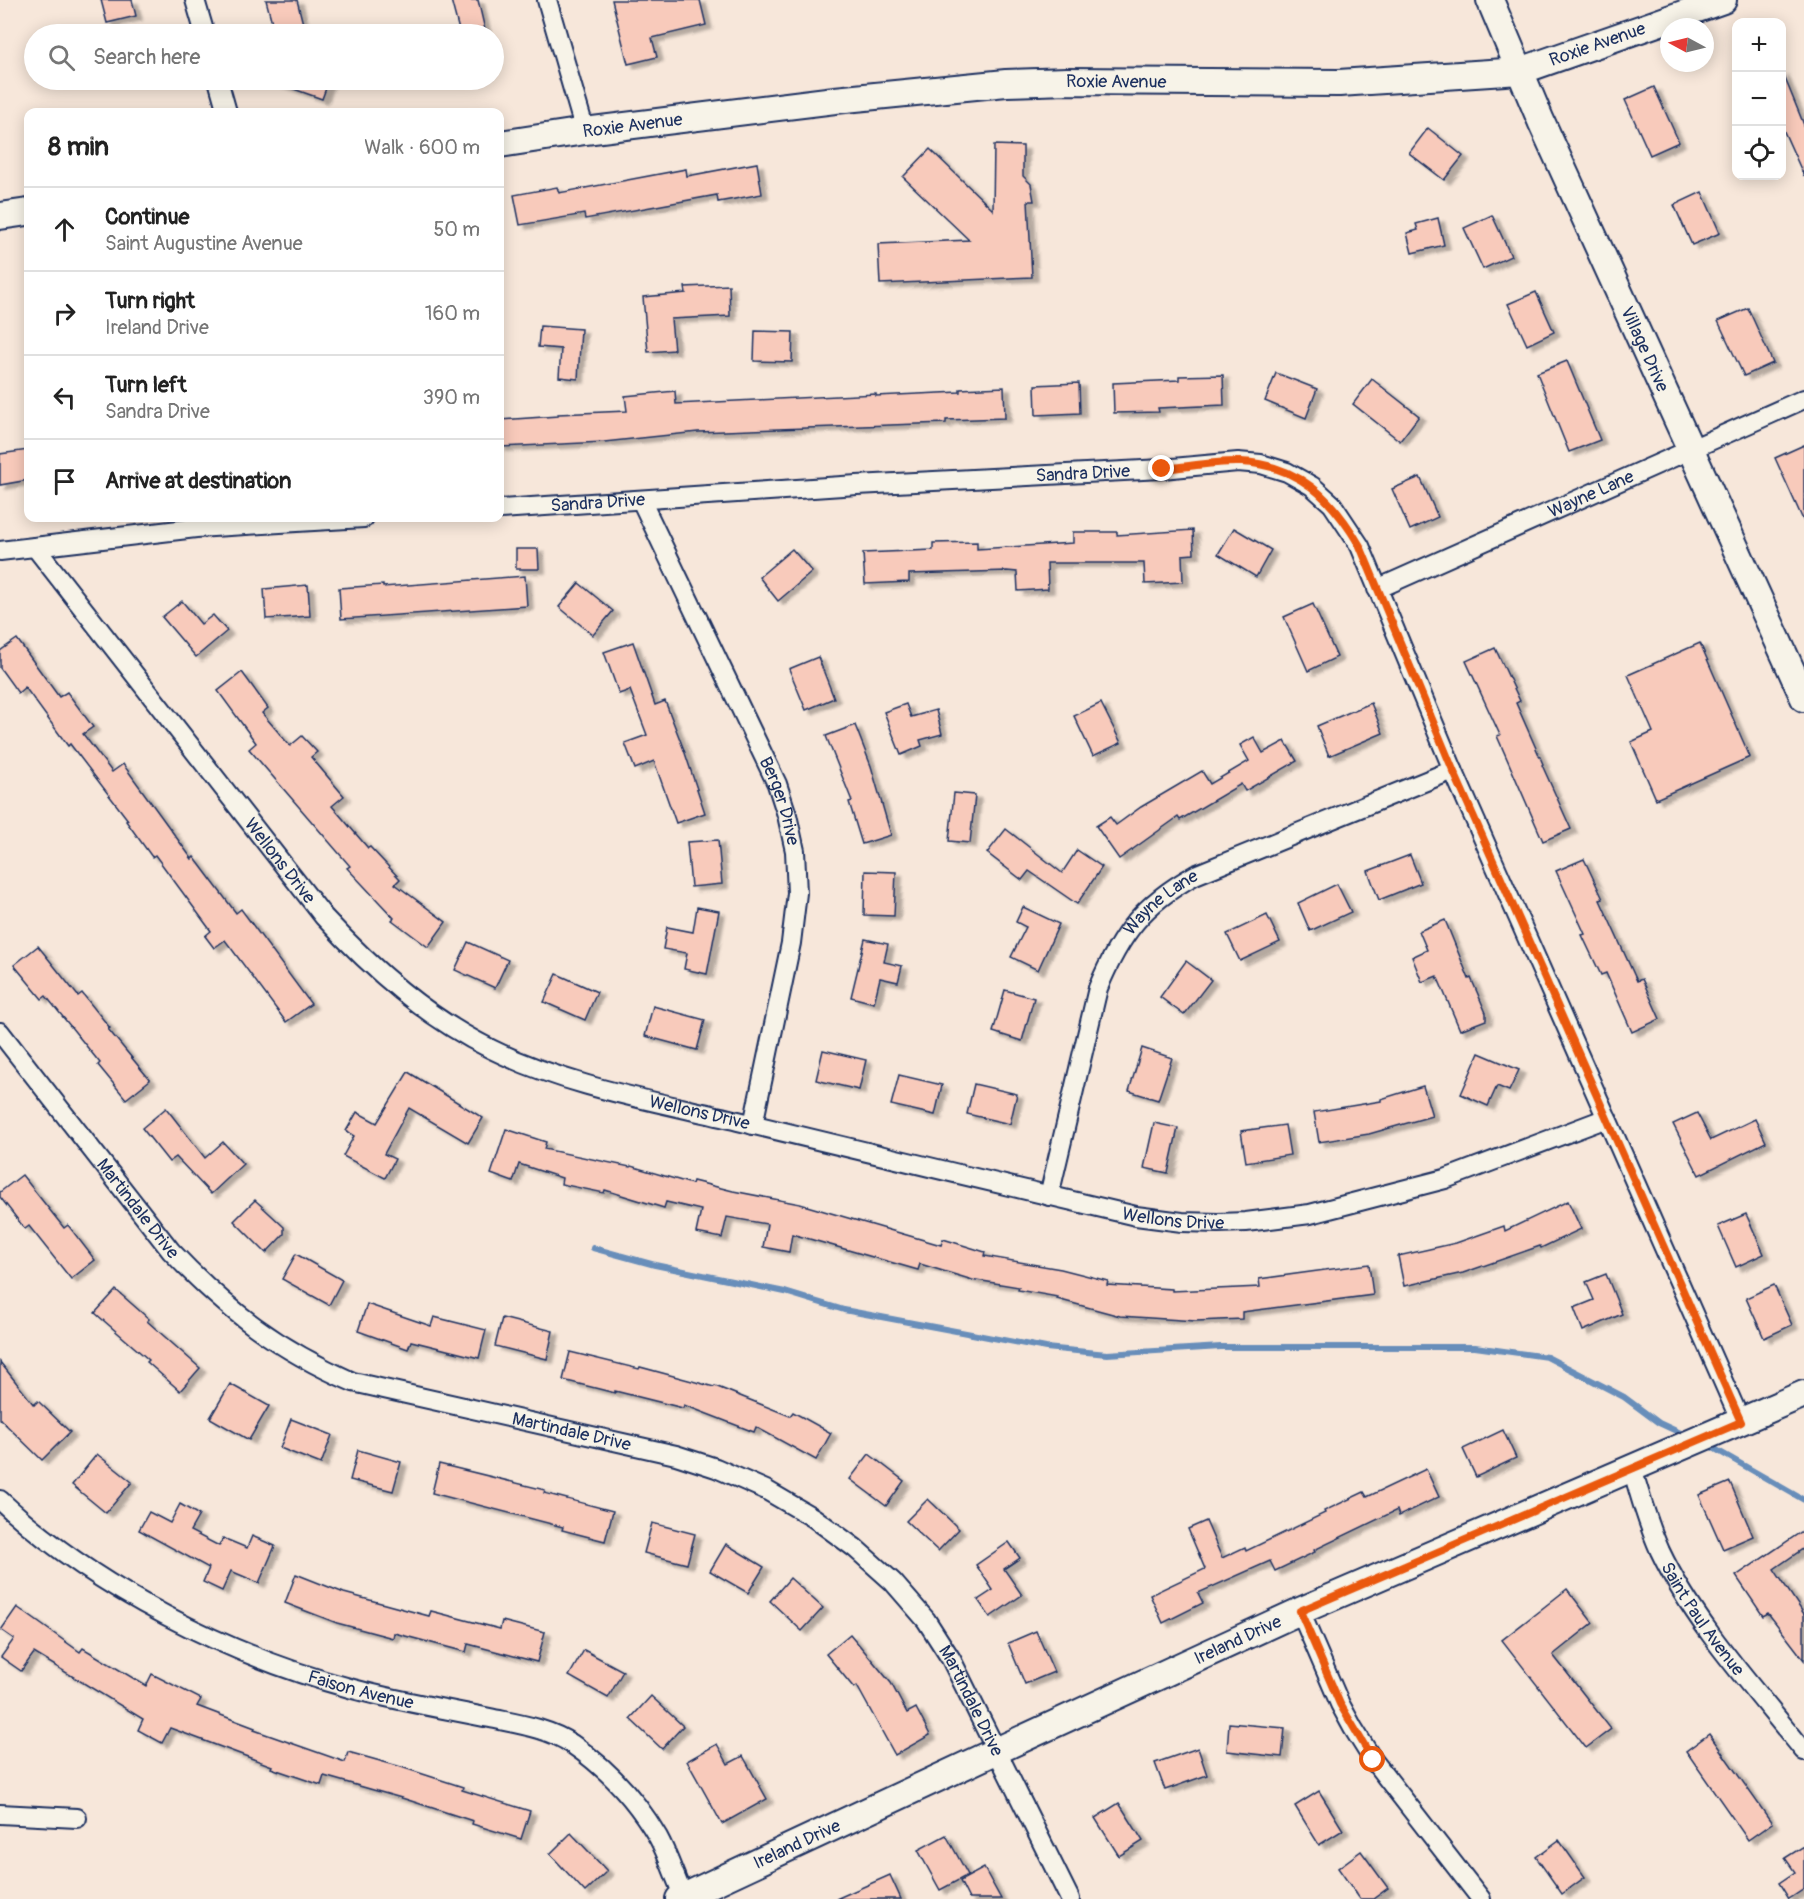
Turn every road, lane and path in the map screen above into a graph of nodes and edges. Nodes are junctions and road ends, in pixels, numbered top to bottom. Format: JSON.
{"nodes":[{"id":1,"x":195,"y":0,"type":"edge"},
{"id":2,"x":547,"y":0,"type":"edge"},
{"id":3,"x":1490,"y":0,"type":"edge"},
{"id":4,"x":1723,"y":0,"type":"edge"},
{"id":5,"x":202,"y":24,"type":"edge"},
{"id":6,"x":1520,"y":71,"type":"junction"},
{"id":7,"x":221,"y":90,"type":"edge"},
{"id":8,"x":226,"y":108,"type":"edge"},
{"id":9,"x":585,"y":131,"type":"junction"},
{"id":10,"x":504,"y":143,"type":"edge"},
{"id":11,"x":24,"y":213,"type":"edge"},
{"id":12,"x":0,"y":216,"type":"edge"},
{"id":13,"x":1804,"y":399,"type":"edge"},
{"id":14,"x":1691,"y":449,"type":"junction"},
{"id":15,"x":641,"y":500,"type":"junction"},
{"id":16,"x":504,"y":509,"type":"edge"},
{"id":17,"x":291,"y":522,"type":"edge"},
{"id":18,"x":35,"y":548,"type":"junction"},
{"id":19,"x":0,"y":551,"type":"edge"},
{"id":20,"x":1377,"y":589,"type":"junction"},
{"id":21,"x":1804,"y":698,"type":"edge"},
{"id":22,"x":1453,"y":770,"type":"junction"},
{"id":23,"x":0,"y":1032,"type":"edge"},
{"id":24,"x":1607,"y":1118,"type":"junction"},
{"id":25,"x":753,"y":1125,"type":"junction"},
{"id":26,"x":1049,"y":1196,"type":"junction"},
{"id":27,"x":1804,"y":1395,"type":"edge"},
{"id":28,"x":1741,"y":1422,"type":"junction"},
{"id":29,"x":1632,"y":1468,"type":"junction"},
{"id":30,"x":0,"y":1500,"type":"edge"},
{"id":31,"x":1300,"y":1611,"type":"junction"},
{"id":32,"x":996,"y":1751,"type":"junction"},
{"id":33,"x":1804,"y":1751,"type":"edge"},
{"id":34,"x":0,"y":1814,"type":"edge"},
{"id":35,"x":77,"y":1818,"type":"dead end"},
{"id":36,"x":682,"y":1898,"type":"edge"},
{"id":37,"x":1070,"y":1899,"type":"edge"},
{"id":38,"x":1481,"y":1899,"type":"edge"}],
"edges":[{"from":1,"to":5,"type":"street"},
{"from":2,"to":9,"type":"street"},
{"from":3,"to":6,"type":"main road","name":"Village Drive"},
{"from":4,"to":6,"type":"main road","name":"Roxie Avenue"},
{"from":6,"to":9,"type":"main road","name":"Roxie Avenue"},
{"from":6,"to":14,"type":"main road","name":"Village Drive"},
{"from":7,"to":8,"type":"street"},
{"from":9,"to":10,"type":"main road","name":"Roxie Avenue"},
{"from":11,"to":12,"type":"main road"},
{"from":13,"to":14,"type":"street","name":"Wayne Lane"},
{"from":14,"to":20,"type":"street","name":"Wayne Lane"},
{"from":14,"to":21,"type":"main road","name":"Village Drive"},
{"from":15,"to":16,"type":"street","name":"Sandra Drive"},
{"from":15,"to":20,"type":"street","name":"Sandra Drive"},
{"from":15,"to":25,"type":"street","name":"Berger Drive"},
{"from":17,"to":18,"type":"street"},
{"from":18,"to":19,"type":"street"},
{"from":18,"to":25,"type":"street","name":"Wellons Drive"},
{"from":20,"to":22,"type":"street","name":"Sandra Drive"},
{"from":22,"to":24,"type":"street","name":"Sandra Drive"},
{"from":22,"to":26,"type":"street","name":"Wayne Lane"},
{"from":23,"to":32,"type":"street","name":"Martindale Drive"},
{"from":24,"to":26,"type":"street","name":"Wellons Drive"},
{"from":24,"to":28,"type":"street","name":"Sandra Drive"},
{"from":25,"to":26,"type":"street","name":"Wellons Drive"},
{"from":27,"to":28,"type":"main road","name":"Ireland Drive"},
{"from":28,"to":29,"type":"main road","name":"Ireland Drive"},
{"from":29,"to":31,"type":"main road","name":"Ireland Drive"},
{"from":29,"to":33,"type":"street","name":"Saint Paul Avenue"},
{"from":30,"to":36,"type":"street","name":"Faison Avenue"},
{"from":31,"to":32,"type":"main road","name":"Ireland Drive"},
{"from":31,"to":38,"type":"street"},
{"from":32,"to":36,"type":"main road","name":"Ireland Drive"},
{"from":32,"to":37,"type":"street","name":"Martindale Drive"},
{"from":34,"to":35,"type":"street"}]}
